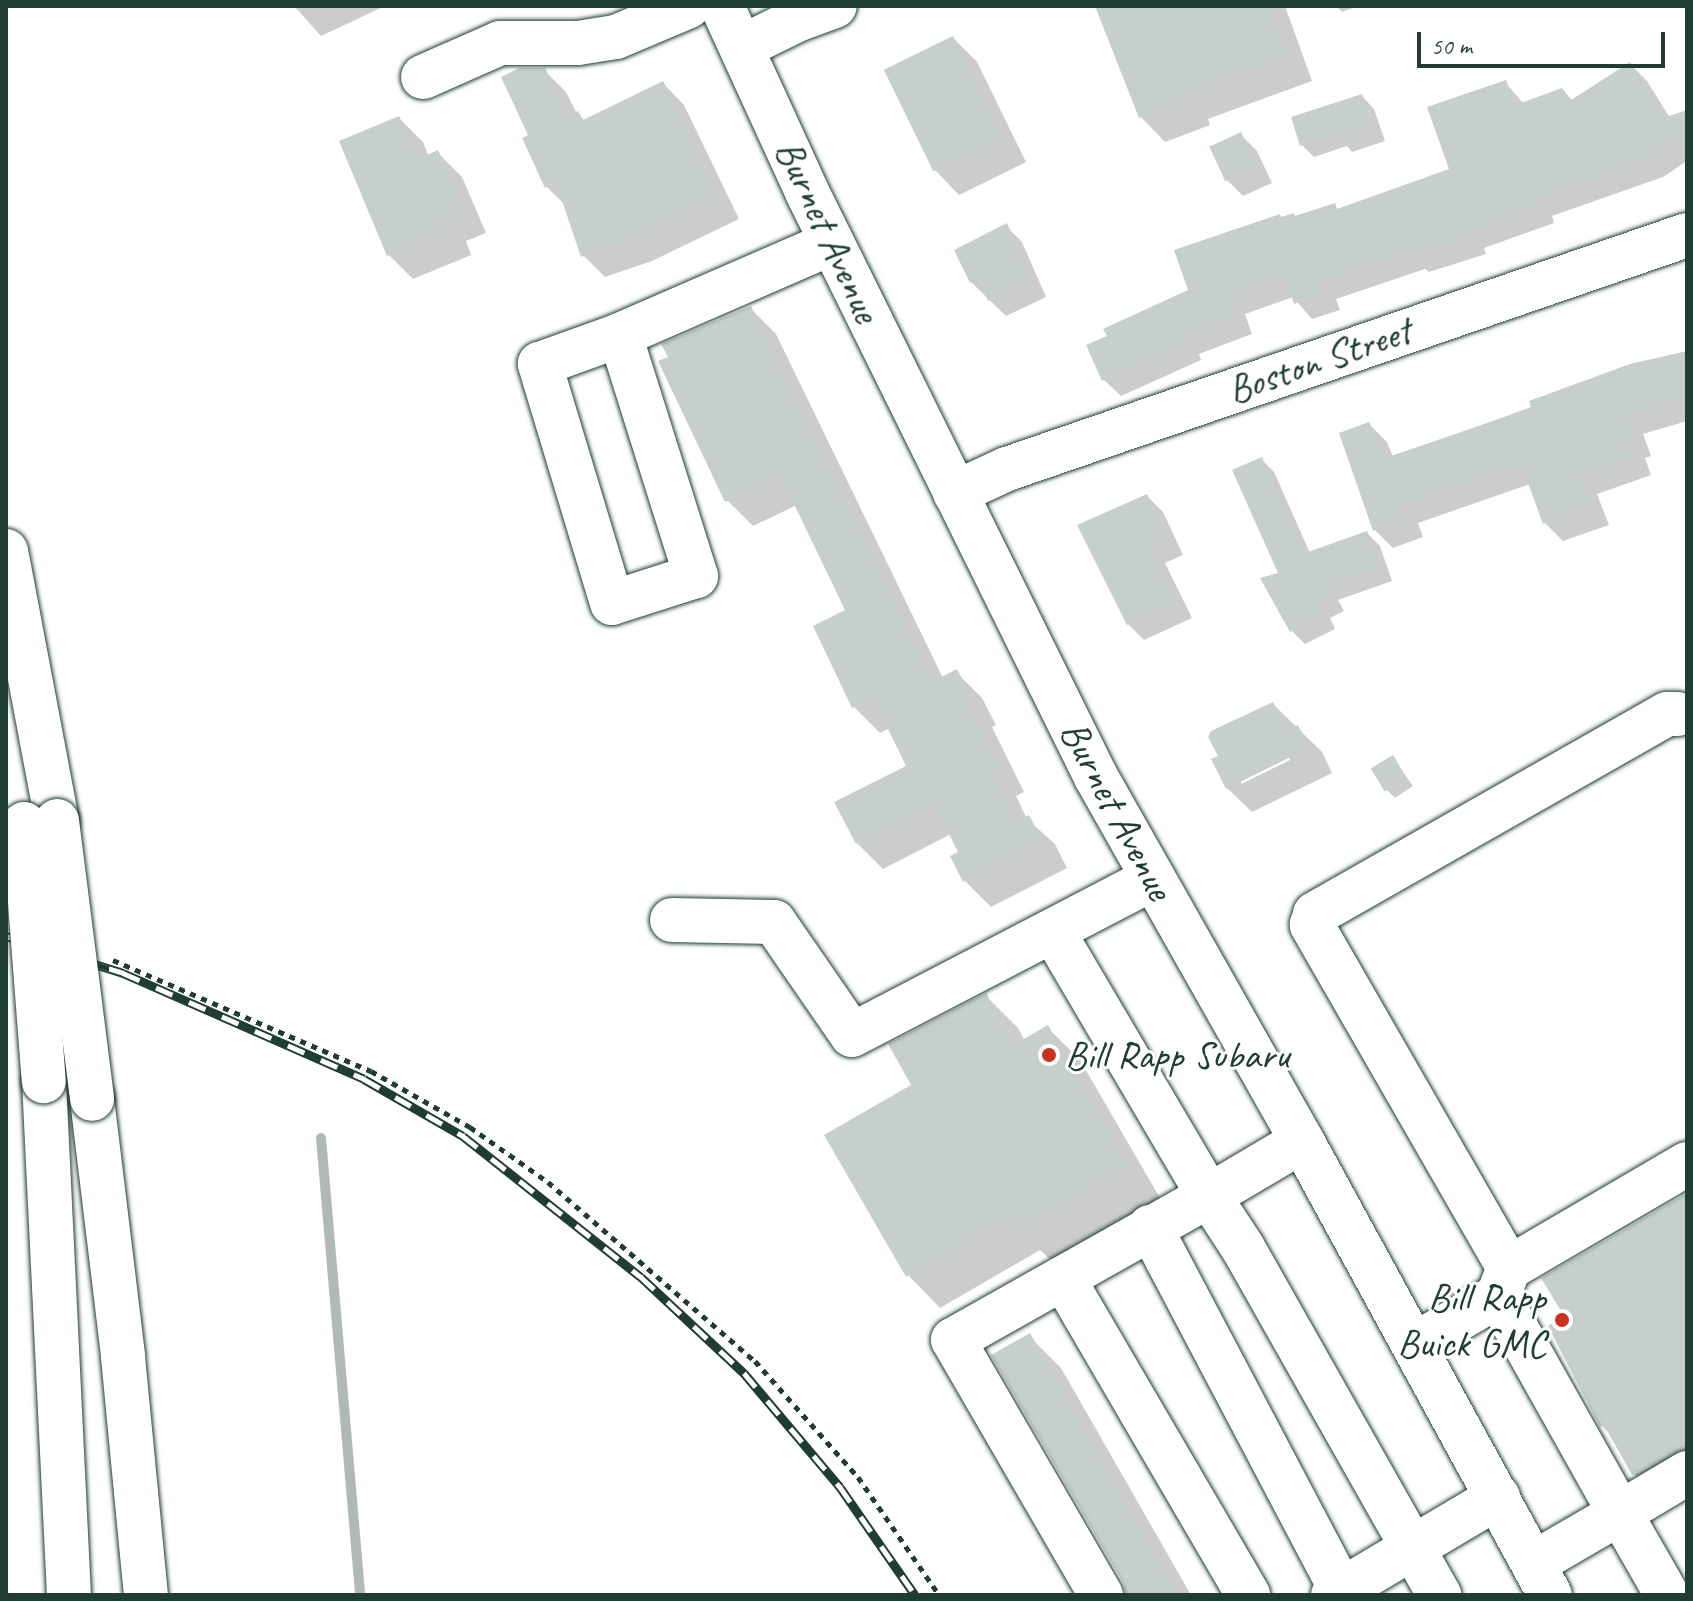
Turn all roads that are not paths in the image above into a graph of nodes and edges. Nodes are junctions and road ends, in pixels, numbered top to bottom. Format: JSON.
{"nodes":[{"id":1,"x":689,"y":6,"type":"edge"},
{"id":2,"x":722,"y":6,"type":"edge"},
{"id":3,"x":835,"y":6,"type":"edge"},
{"id":4,"x":742,"y":47,"type":"junction"},
{"id":5,"x":423,"y":77,"type":"dead end"},
{"id":6,"x":1687,"y":235,"type":"edge"},
{"id":7,"x":832,"y":243,"type":"junction"},
{"id":8,"x":620,"y":335,"type":"junction"},
{"id":9,"x":955,"y":493,"type":"junction"},
{"id":10,"x":6,"y":551,"type":"edge"},
{"id":11,"x":6,"y":623,"type":"edge"},
{"id":12,"x":1678,"y":714,"type":"dead end"},
{"id":13,"x":41,"y":822,"type":"junction"},
{"id":14,"x":1153,"y":878,"type":"junction"},
{"id":15,"x":672,"y":920,"type":"dead end"},
{"id":16,"x":1054,"y":933,"type":"junction"},
{"id":17,"x":1302,"y":1141,"type":"junction"},
{"id":18,"x":1687,"y":1164,"type":"edge"},
{"id":19,"x":1209,"y":1196,"type":"junction"},
{"id":20,"x":1150,"y":1227,"type":"junction"},
{"id":21,"x":1063,"y":1278,"type":"junction"},
{"id":22,"x":1504,"y":1282,"type":"junction"},
{"id":23,"x":1414,"y":1345,"type":"junction"},
{"id":24,"x":1687,"y":1473,"type":"edge"},
{"id":25,"x":1498,"y":1497,"type":"junction"},
{"id":26,"x":1620,"y":1513,"type":"junction"},
{"id":27,"x":1413,"y":1545,"type":"junction"},
{"id":28,"x":1542,"y":1579,"type":"edge"},
{"id":29,"x":1337,"y":1592,"type":"edge"},
{"id":30,"x":69,"y":1595,"type":"edge"},
{"id":31,"x":146,"y":1595,"type":"edge"},
{"id":32,"x":1101,"y":1595,"type":"edge"},
{"id":33,"x":1248,"y":1595,"type":"edge"},
{"id":34,"x":1439,"y":1595,"type":"edge"},
{"id":35,"x":1667,"y":1595,"type":"edge"}],
"edges":[{"from":1,"to":5,"type":"main road"},
{"from":2,"to":4,"type":"main road","name":"Burnet Avenue"},
{"from":3,"to":4,"type":"main road"},
{"from":4,"to":7,"type":"main road","name":"Burnet Avenue"},
{"from":6,"to":9,"type":"main road","name":"Boston Street"},
{"from":7,"to":8,"type":"main road"},
{"from":7,"to":9,"type":"main road","name":"Burnet Avenue"},
{"from":8,"to":8,"type":"main road"},
{"from":9,"to":14,"type":"main road","name":"Burnet Avenue"},
{"from":10,"to":13,"type":"main road"},
{"from":11,"to":13,"type":"main road"},
{"from":12,"to":22,"type":"main road"},
{"from":13,"to":30,"type":"main road","bridge":true},
{"from":13,"to":31,"type":"main road","bridge":true},
{"from":14,"to":16,"type":"main road"},
{"from":14,"to":17,"type":"main road","name":"Burnet Avenue"},
{"from":15,"to":16,"type":"main road"},
{"from":16,"to":19,"type":"main road"},
{"from":17,"to":19,"type":"main road"},
{"from":17,"to":23,"type":"main road","name":"Burnet Avenue"},
{"from":18,"to":22,"type":"main road"},
{"from":19,"to":20,"type":"main road"},
{"from":19,"to":27,"type":"main road"},
{"from":20,"to":21,"type":"main road"},
{"from":20,"to":29,"type":"main road"},
{"from":21,"to":32,"type":"main road"},
{"from":21,"to":33,"type":"main road"},
{"from":22,"to":23,"type":"main road"},
{"from":22,"to":26,"type":"main road"},
{"from":23,"to":25,"type":"main road","name":"Burnet Avenue"},
{"from":24,"to":26,"type":"main road"},
{"from":25,"to":27,"type":"main road"},
{"from":25,"to":28,"type":"main road","name":"Burnet Avenue"},
{"from":26,"to":28,"type":"main road"},
{"from":26,"to":35,"type":"main road"},
{"from":27,"to":29,"type":"main road"},
{"from":27,"to":34,"type":"main road"}]}
